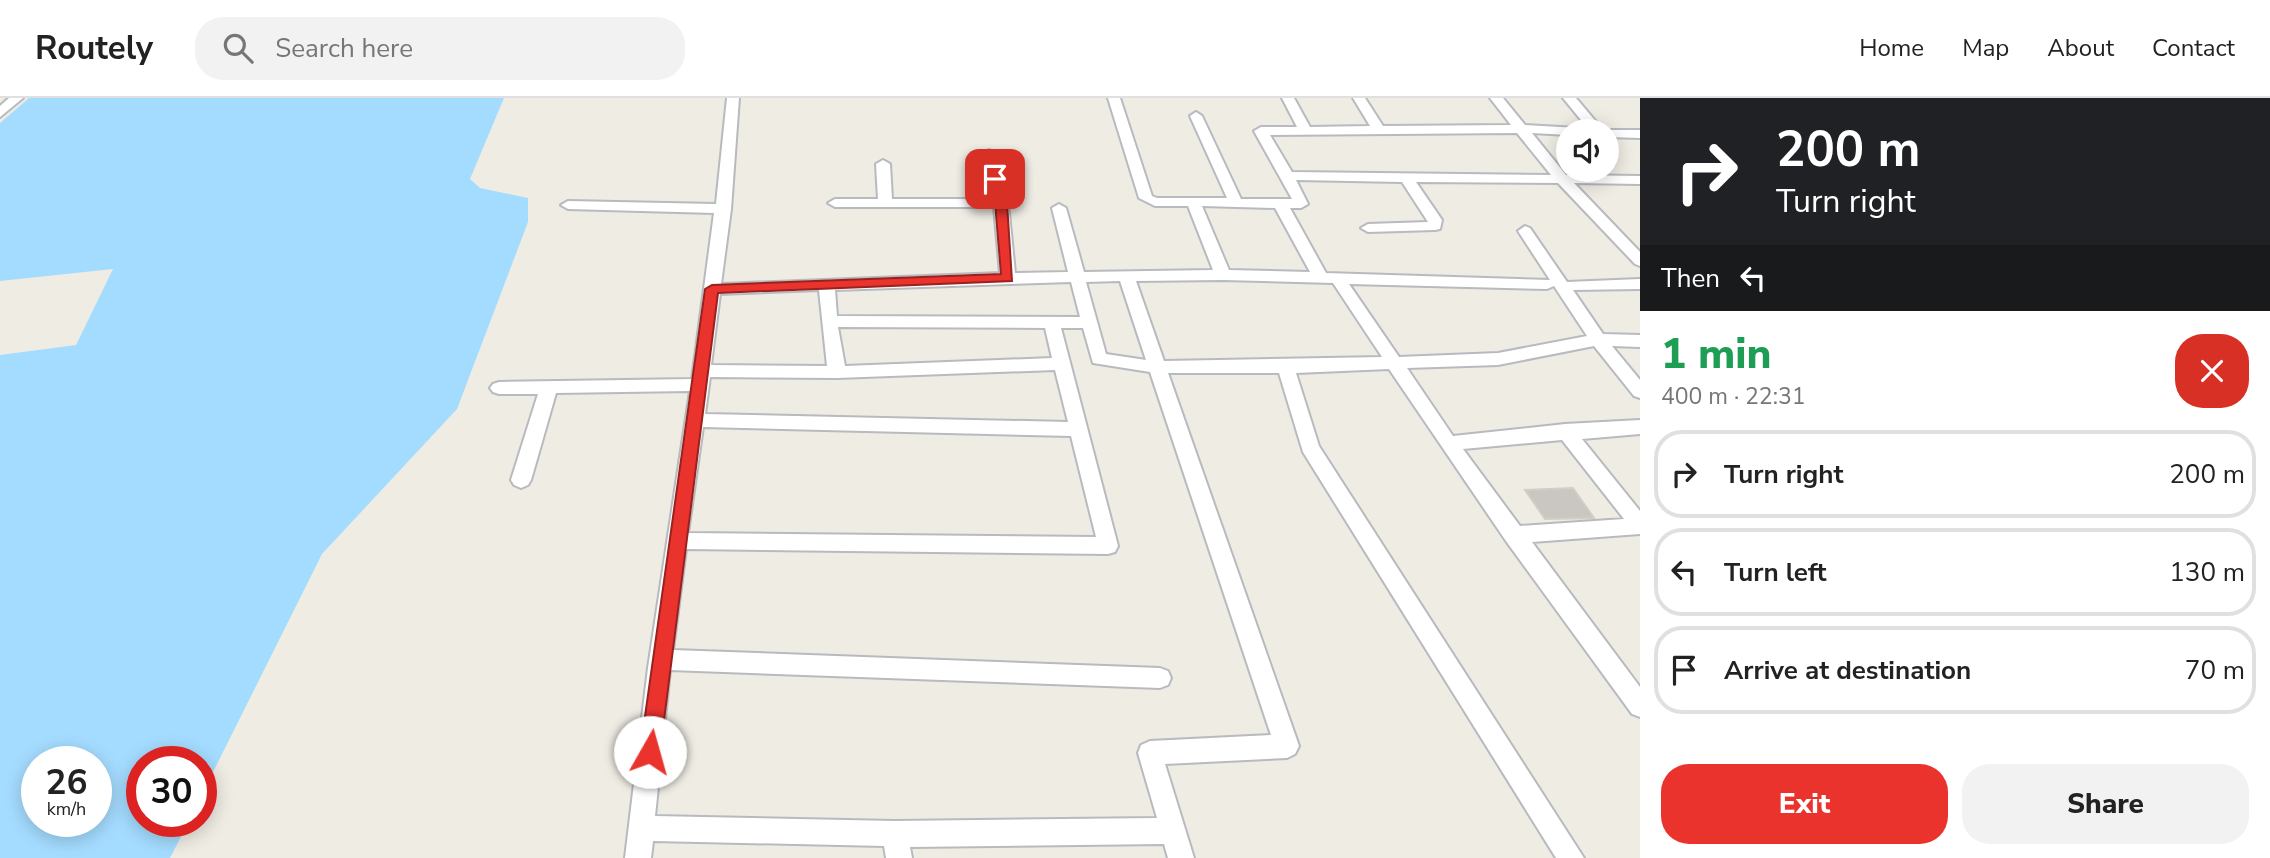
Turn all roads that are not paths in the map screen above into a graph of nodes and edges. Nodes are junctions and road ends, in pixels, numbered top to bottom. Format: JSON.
{"nodes":[{"id":1,"x":17,"y":98,"type":"edge"},
{"id":2,"x":733,"y":98,"type":"edge"},
{"id":3,"x":1114,"y":98,"type":"edge"},
{"id":4,"x":1288,"y":98,"type":"edge"},
{"id":5,"x":1359,"y":98,"type":"edge"},
{"id":6,"x":1496,"y":98,"type":"edge"},
{"id":7,"x":1569,"y":98,"type":"edge"},
{"id":8,"x":0,"y":113,"type":"edge"},
{"id":9,"x":1196,"y":116,"type":"dead end"},
{"id":10,"x":1587,"y":119,"type":"edge"},
{"id":11,"x":1521,"y":129,"type":"junction"},
{"id":12,"x":1379,"y":130,"type":"junction"},
{"id":13,"x":1556,"y":130,"type":"edge"},
{"id":14,"x":1306,"y":131,"type":"junction"},
{"id":15,"x":1619,"y":133,"type":"edge"},
{"id":16,"x":1640,"y":134,"type":"edge"},
{"id":17,"x":989,"y":155,"type":"dead end"},
{"id":18,"x":883,"y":164,"type":"dead end"},
{"id":19,"x":1556,"y":172,"type":"edge"},
{"id":20,"x":1287,"y":176,"type":"junction"},
{"id":21,"x":1406,"y":177,"type":"junction"},
{"id":22,"x":1556,"y":178,"type":"edge"},
{"id":23,"x":1619,"y":179,"type":"edge"},
{"id":24,"x":1640,"y":180,"type":"edge"},
{"id":25,"x":1565,"y":182,"type":"edge"},
{"id":26,"x":835,"y":202,"type":"dead end"},
{"id":27,"x":1193,"y":202,"type":"junction"},
{"id":28,"x":885,"y":203,"type":"junction"},
{"id":29,"x":1001,"y":203,"type":"junction"},
{"id":30,"x":1236,"y":203,"type":"junction"},
{"id":31,"x":1279,"y":203,"type":"junction"},
{"id":32,"x":568,"y":205,"type":"dead end"},
{"id":33,"x":1059,"y":208,"type":"dead end"},
{"id":34,"x":724,"y":209,"type":"junction"},
{"id":35,"x":1368,"y":228,"type":"dead end"},
{"id":36,"x":1525,"y":231,"type":"dead end"},
{"id":37,"x":1640,"y":261,"type":"edge"},
{"id":38,"x":1223,"y":275,"type":"junction"},
{"id":39,"x":1126,"y":276,"type":"junction"},
{"id":40,"x":1079,"y":277,"type":"junction"},
{"id":41,"x":1008,"y":278,"type":"junction"},
{"id":42,"x":1329,"y":278,"type":"junction"},
{"id":43,"x":1547,"y":284,"type":"dead end"},
{"id":44,"x":1640,"y":284,"type":"edge"},
{"id":45,"x":827,"y":285,"type":"junction"},
{"id":46,"x":1573,"y":285,"type":"dead end"},
{"id":47,"x":712,"y":289,"type":"junction"},
{"id":48,"x":830,"y":321,"type":"junction"},
{"id":49,"x":1090,"y":323,"type":"junction"},
{"id":50,"x":1052,"y":324,"type":"junction"},
{"id":51,"x":1598,"y":340,"type":"junction"},
{"id":52,"x":1640,"y":341,"type":"edge"},
{"id":53,"x":1061,"y":364,"type":"junction"},
{"id":54,"x":1393,"y":364,"type":"junction"},
{"id":55,"x":1156,"y":367,"type":"junction"},
{"id":56,"x":1286,"y":367,"type":"junction"},
{"id":57,"x":836,"y":372,"type":"junction"},
{"id":58,"x":699,"y":378,"type":"junction"},
{"id":59,"x":499,"y":388,"type":"dead end"},
{"id":60,"x":548,"y":388,"type":"junction"},
{"id":61,"x":1640,"y":392,"type":"edge"},
{"id":62,"x":694,"y":420,"type":"junction"},
{"id":63,"x":1640,"y":427,"type":"edge"},
{"id":64,"x":1078,"y":429,"type":"junction"},
{"id":65,"x":1565,"y":431,"type":"junction"},
{"id":66,"x":1448,"y":443,"type":"junction"},
{"id":67,"x":521,"y":480,"type":"dead end"},
{"id":68,"x":1640,"y":525,"type":"edge"},
{"id":69,"x":1513,"y":535,"type":"junction"},
{"id":70,"x":678,"y":541,"type":"junction"},
{"id":71,"x":662,"y":660,"type":"junction"},
{"id":72,"x":1160,"y":678,"type":"dead end"},
{"id":73,"x":1640,"y":706,"type":"edge"},
{"id":74,"x":641,"y":828,"type":"junction"},
{"id":75,"x":1171,"y":831,"type":"junction"},
{"id":76,"x":897,"y":846,"type":"edge"},
{"id":77,"x":638,"y":858,"type":"edge"},
{"id":78,"x":1181,"y":858,"type":"edge"},
{"id":79,"x":1571,"y":858,"type":"edge"}],
"edges":[{"from":1,"to":8,"type":"street"},
{"from":2,"to":34,"type":"street"},
{"from":3,"to":27,"type":"street"},
{"from":4,"to":14,"type":"street"},
{"from":5,"to":12,"type":"street"},
{"from":6,"to":11,"type":"street"},
{"from":7,"to":10,"type":"street"},
{"from":9,"to":30,"type":"street"},
{"from":11,"to":12,"type":"street"},
{"from":11,"to":13,"type":"street"},
{"from":11,"to":19,"type":"street"},
{"from":12,"to":14,"type":"street"},
{"from":14,"to":20,"type":"street"},
{"from":15,"to":16,"type":"street"},
{"from":17,"to":29,"type":"street"},
{"from":18,"to":28,"type":"street"},
{"from":20,"to":21,"type":"street"},
{"from":20,"to":31,"type":"street"},
{"from":21,"to":22,"type":"street"},
{"from":21,"to":35,"type":"street"},
{"from":23,"to":24,"type":"street"},
{"from":25,"to":37,"type":"street"},
{"from":26,"to":28,"type":"street"},
{"from":27,"to":30,"type":"street"},
{"from":27,"to":38,"type":"street"},
{"from":28,"to":29,"type":"street"},
{"from":29,"to":41,"type":"street"},
{"from":30,"to":31,"type":"street"},
{"from":31,"to":42,"type":"street"},
{"from":32,"to":34,"type":"street"},
{"from":33,"to":40,"type":"street"},
{"from":34,"to":47,"type":"street"},
{"from":36,"to":51,"type":"street"},
{"from":38,"to":39,"type":"street"},
{"from":38,"to":42,"type":"street"},
{"from":39,"to":40,"type":"street"},
{"from":39,"to":55,"type":"street"},
{"from":40,"to":41,"type":"street"},
{"from":40,"to":49,"type":"street"},
{"from":41,"to":45,"type":"street"},
{"from":42,"to":43,"type":"street"},
{"from":42,"to":54,"type":"street"},
{"from":44,"to":46,"type":"street"},
{"from":45,"to":47,"type":"street"},
{"from":45,"to":48,"type":"street"},
{"from":47,"to":58,"type":"street"},
{"from":48,"to":50,"type":"street"},
{"from":48,"to":57,"type":"street"},
{"from":49,"to":50,"type":"street"},
{"from":49,"to":55,"type":"street"},
{"from":50,"to":53,"type":"street"},
{"from":51,"to":52,"type":"street"},
{"from":51,"to":54,"type":"street"},
{"from":51,"to":61,"type":"street"},
{"from":53,"to":57,"type":"street"},
{"from":53,"to":64,"type":"street"},
{"from":54,"to":56,"type":"street"},
{"from":54,"to":66,"type":"street"},
{"from":55,"to":56,"type":"street"},
{"from":55,"to":75,"type":"street"},
{"from":56,"to":79,"type":"street"},
{"from":57,"to":58,"type":"street"},
{"from":58,"to":60,"type":"street"},
{"from":58,"to":62,"type":"street"},
{"from":59,"to":60,"type":"street"},
{"from":60,"to":67,"type":"street"},
{"from":62,"to":64,"type":"street"},
{"from":62,"to":70,"type":"street"},
{"from":63,"to":65,"type":"street"},
{"from":64,"to":70,"type":"street"},
{"from":65,"to":66,"type":"street"},
{"from":65,"to":68,"type":"street"},
{"from":66,"to":69,"type":"street"},
{"from":68,"to":69,"type":"street"},
{"from":69,"to":73,"type":"street"},
{"from":70,"to":71,"type":"street"},
{"from":71,"to":72,"type":"street"},
{"from":71,"to":74,"type":"street"},
{"from":74,"to":76,"type":"street"},
{"from":74,"to":77,"type":"street"},
{"from":75,"to":76,"type":"street"},
{"from":75,"to":78,"type":"street"}]}
